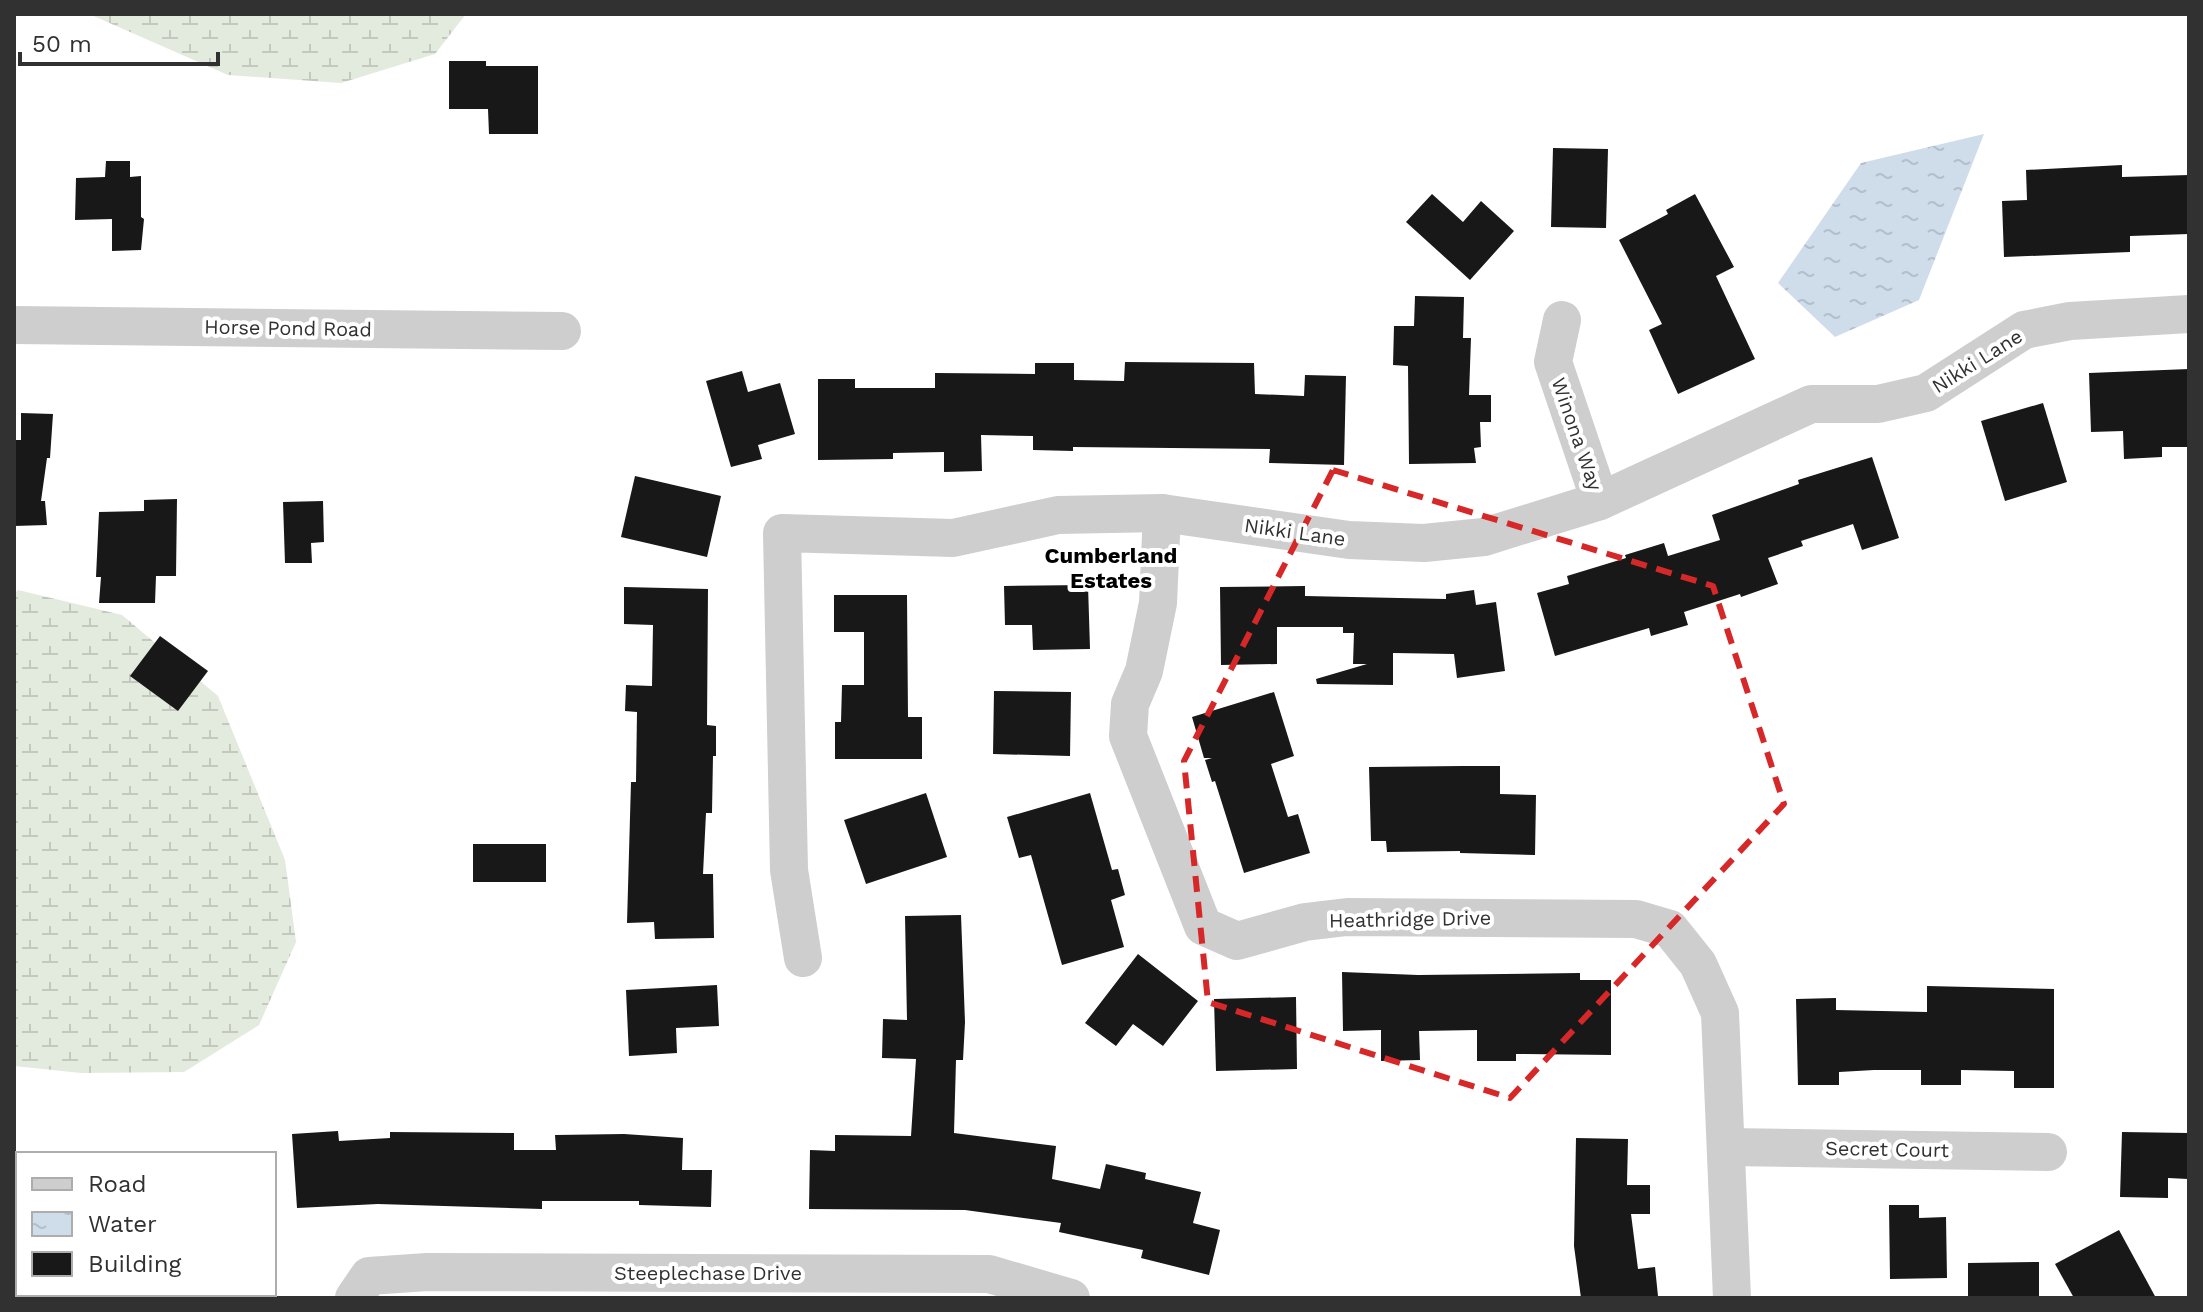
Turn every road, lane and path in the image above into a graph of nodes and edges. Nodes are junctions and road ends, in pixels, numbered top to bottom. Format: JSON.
{"nodes":[{"id":1,"x":2189,"y":314,"type":"edge"},
{"id":2,"x":1562,"y":320,"type":"dead end"},
{"id":3,"x":14,"y":325,"type":"edge"},
{"id":4,"x":562,"y":331,"type":"dead end"},
{"id":5,"x":1600,"y":501,"type":"junction"},
{"id":6,"x":1162,"y":513,"type":"junction"},
{"id":7,"x":803,"y":958,"type":"dead end"},
{"id":8,"x":1726,"y":1147,"type":"junction"},
{"id":9,"x":2048,"y":1152,"type":"dead end"},
{"id":10,"x":354,"y":1298,"type":"edge"},
{"id":11,"x":1071,"y":1298,"type":"edge"},
{"id":12,"x":1732,"y":1298,"type":"edge"}],
"edges":[{"from":1,"to":5,"type":"street","name":"Nikki Lane"},
{"from":2,"to":5,"type":"street","name":"Winona Way"},
{"from":3,"to":4,"type":"street","name":"Horse Pond Road"},
{"from":5,"to":6,"type":"street","name":"Nikki Lane"},
{"from":6,"to":7,"type":"street","name":"Nikki Lane"},
{"from":6,"to":8,"type":"street","name":"Heathridge Drive"},
{"from":8,"to":9,"type":"street","name":"Secret Court"},
{"from":8,"to":12,"type":"street","name":"Heathridge Drive"},
{"from":10,"to":11,"type":"street","name":"Steeplechase Drive"}]}
